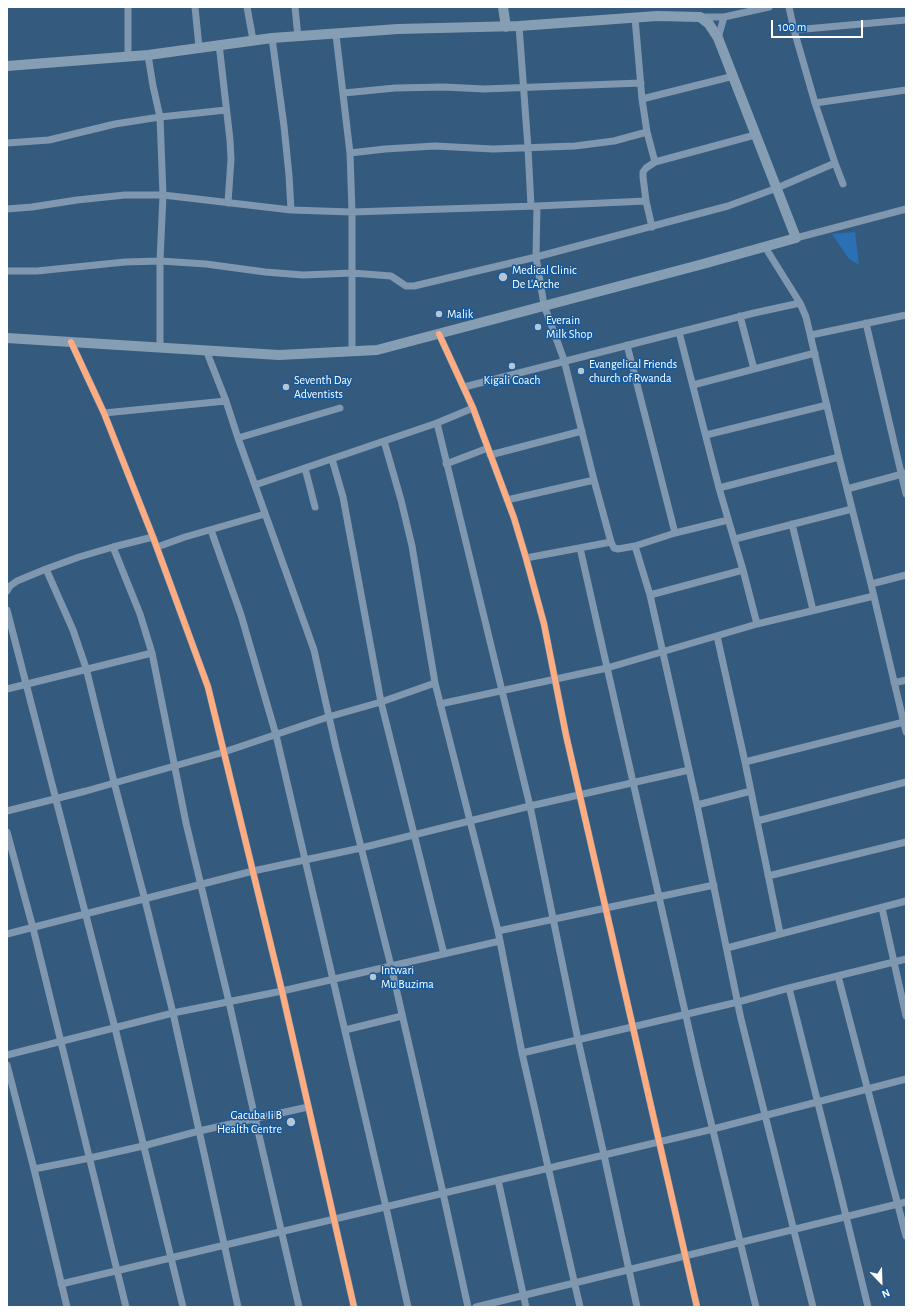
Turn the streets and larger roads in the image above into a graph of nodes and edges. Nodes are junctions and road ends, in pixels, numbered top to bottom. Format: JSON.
{"nodes":[{"id":1,"x":128,"y":7,"type":"edge"},
{"id":2,"x":196,"y":7,"type":"edge"},
{"id":3,"x":247,"y":7,"type":"edge"},
{"id":4,"x":295,"y":7,"type":"edge"},
{"id":5,"x":503,"y":7,"type":"edge"},
{"id":6,"x":769,"y":7,"type":"edge"},
{"id":7,"x":789,"y":7,"type":"edge"},
{"id":8,"x":735,"y":11,"type":"edge"},
{"id":9,"x":700,"y":17,"type":"junction"},
{"id":10,"x":724,"y":17,"type":"junction"},
{"id":11,"x":635,"y":18,"type":"junction"},
{"id":12,"x":906,"y":20,"type":"edge"},
{"id":13,"x":519,"y":26,"type":"junction"},
{"id":14,"x":506,"y":27,"type":"junction"},
{"id":15,"x":794,"y":30,"type":"junction"},
{"id":16,"x":336,"y":35,"type":"junction"},
{"id":17,"x":298,"y":37,"type":"junction"},
{"id":18,"x":272,"y":38,"type":"junction"},
{"id":19,"x":718,"y":38,"type":"junction"},
{"id":20,"x":253,"y":40,"type":"junction"},
{"id":21,"x":219,"y":44,"type":"junction"},
{"id":22,"x":199,"y":47,"type":"junction"},
{"id":23,"x":148,"y":54,"type":"junction"},
{"id":24,"x":128,"y":56,"type":"junction"},
{"id":25,"x":7,"y":66,"type":"edge"},
{"id":26,"x":734,"y":76,"type":"junction"},
{"id":27,"x":641,"y":84,"type":"junction"},
{"id":28,"x":524,"y":88,"type":"junction"},
{"id":29,"x":906,"y":90,"type":"edge"},
{"id":30,"x":344,"y":93,"type":"junction"},
{"id":31,"x":642,"y":99,"type":"junction"},
{"id":32,"x":815,"y":103,"type":"junction"},
{"id":33,"x":226,"y":110,"type":"junction"},
{"id":34,"x":160,"y":118,"type":"junction"},
{"id":35,"x":647,"y":132,"type":"junction"},
{"id":36,"x":755,"y":136,"type":"junction"},
{"id":37,"x":7,"y":143,"type":"edge"},
{"id":38,"x":528,"y":148,"type":"junction"},
{"id":39,"x":350,"y":153,"type":"junction"},
{"id":40,"x":656,"y":162,"type":"junction"},
{"id":41,"x":835,"y":163,"type":"junction"},
{"id":42,"x":843,"y":184,"type":"dead end"},
{"id":43,"x":777,"y":188,"type":"junction"},
{"id":44,"x":163,"y":195,"type":"junction"},
{"id":45,"x":646,"y":200,"type":"junction"},
{"id":46,"x":228,"y":204,"type":"junction"},
{"id":47,"x":534,"y":206,"type":"junction"},
{"id":48,"x":7,"y":209,"type":"edge"},
{"id":49,"x":906,"y":209,"type":"edge"},
{"id":50,"x":291,"y":210,"type":"junction"},
{"id":51,"x":352,"y":212,"type":"junction"},
{"id":52,"x":652,"y":227,"type":"junction"},
{"id":53,"x":796,"y":238,"type":"junction"},
{"id":54,"x":765,"y":247,"type":"junction"},
{"id":55,"x":536,"y":257,"type":"junction"},
{"id":56,"x":160,"y":261,"type":"junction"},
{"id":57,"x":7,"y":271,"type":"edge"},
{"id":58,"x":352,"y":272,"type":"junction"},
{"id":59,"x":800,"y":303,"type":"junction"},
{"id":60,"x":544,"y":305,"type":"junction"},
{"id":61,"x":906,"y":315,"type":"edge"},
{"id":62,"x":740,"y":316,"type":"junction"},
{"id":63,"x":866,"y":323,"type":"junction"},
{"id":64,"x":679,"y":332,"type":"junction"},
{"id":65,"x":439,"y":334,"type":"junction"},
{"id":66,"x":811,"y":335,"type":"junction"},
{"id":67,"x":7,"y":338,"type":"edge"},
{"id":68,"x":71,"y":342,"type":"junction"},
{"id":69,"x":627,"y":345,"type":"junction"},
{"id":70,"x":160,"y":348,"type":"junction"},
{"id":71,"x":206,"y":350,"type":"junction"},
{"id":72,"x":352,"y":352,"type":"junction"},
{"id":73,"x":815,"y":353,"type":"junction"},
{"id":74,"x":564,"y":360,"type":"junction"},
{"id":75,"x":754,"y":369,"type":"junction"},
{"id":76,"x":693,"y":385,"type":"junction"},
{"id":77,"x":464,"y":387,"type":"junction"},
{"id":78,"x":226,"y":401,"type":"junction"},
{"id":79,"x":827,"y":405,"type":"junction"},
{"id":80,"x":340,"y":408,"type":"dead end"},
{"id":81,"x":473,"y":408,"type":"junction"},
{"id":82,"x":104,"y":413,"type":"junction"},
{"id":83,"x":437,"y":423,"type":"junction"},
{"id":84,"x":582,"y":431,"type":"junction"},
{"id":85,"x":706,"y":435,"type":"junction"},
{"id":86,"x":238,"y":438,"type":"junction"},
{"id":87,"x":384,"y":441,"type":"junction"},
{"id":88,"x":489,"y":451,"type":"junction"},
{"id":89,"x":839,"y":457,"type":"junction"},
{"id":90,"x":332,"y":459,"type":"junction"},
{"id":91,"x":446,"y":464,"type":"junction"},
{"id":92,"x":305,"y":468,"type":"junction"},
{"id":93,"x":904,"y":474,"type":"edge"},
{"id":94,"x":594,"y":480,"type":"junction"},
{"id":95,"x":255,"y":485,"type":"junction"},
{"id":96,"x":720,"y":488,"type":"junction"},
{"id":97,"x":847,"y":489,"type":"junction"},
{"id":98,"x":906,"y":494,"type":"edge"},
{"id":99,"x":507,"y":500,"type":"junction"},
{"id":100,"x":315,"y":507,"type":"dead end"},
{"id":101,"x":852,"y":509,"type":"junction"},
{"id":102,"x":265,"y":514,"type":"junction"},
{"id":103,"x":728,"y":520,"type":"junction"},
{"id":104,"x":792,"y":524,"type":"junction"},
{"id":105,"x":211,"y":530,"type":"junction"},
{"id":106,"x":675,"y":533,"type":"junction"},
{"id":107,"x":153,"y":537,"type":"junction"},
{"id":108,"x":735,"y":539,"type":"junction"},
{"id":109,"x":611,"y":542,"type":"junction"},
{"id":110,"x":635,"y":546,"type":"junction"},
{"id":111,"x":113,"y":547,"type":"junction"},
{"id":112,"x":157,"y":547,"type":"junction"},
{"id":113,"x":580,"y":548,"type":"junction"},
{"id":114,"x":526,"y":558,"type":"junction"},
{"id":115,"x":46,"y":569,"type":"junction"},
{"id":116,"x":743,"y":570,"type":"junction"},
{"id":117,"x":906,"y":575,"type":"edge"},
{"id":118,"x":871,"y":584,"type":"junction"},
{"id":119,"x":7,"y":591,"type":"edge"},
{"id":120,"x":650,"y":595,"type":"junction"},
{"id":121,"x":874,"y":596,"type":"junction"},
{"id":122,"x":7,"y":610,"type":"edge"},
{"id":123,"x":812,"y":610,"type":"junction"},
{"id":124,"x":757,"y":624,"type":"junction"},
{"id":125,"x":717,"y":636,"type":"junction"},
{"id":126,"x":662,"y":652,"type":"junction"},
{"id":127,"x":152,"y":653,"type":"junction"},
{"id":128,"x":86,"y":668,"type":"junction"},
{"id":129,"x":607,"y":668,"type":"junction"},
{"id":130,"x":555,"y":679,"type":"junction"},
{"id":131,"x":906,"y":680,"type":"edge"},
{"id":132,"x":435,"y":683,"type":"junction"},
{"id":133,"x":894,"y":683,"type":"junction"},
{"id":134,"x":26,"y":685,"type":"junction"},
{"id":135,"x":7,"y":689,"type":"edge"},
{"id":136,"x":502,"y":691,"type":"junction"},
{"id":137,"x":381,"y":702,"type":"junction"},
{"id":138,"x":440,"y":704,"type":"junction"},
{"id":139,"x":328,"y":717,"type":"junction"},
{"id":140,"x":904,"y":722,"type":"junction"},
{"id":141,"x":906,"y":732,"type":"edge"},
{"id":142,"x":276,"y":735,"type":"junction"},
{"id":143,"x":224,"y":752,"type":"junction"},
{"id":144,"x":745,"y":762,"type":"junction"},
{"id":145,"x":174,"y":766,"type":"junction"},
{"id":146,"x":689,"y":770,"type":"junction"},
{"id":147,"x":114,"y":782,"type":"junction"},
{"id":148,"x":633,"y":782,"type":"junction"},
{"id":149,"x":906,"y":782,"type":"edge"},
{"id":150,"x":751,"y":791,"type":"junction"},
{"id":151,"x":580,"y":795,"type":"junction"},
{"id":152,"x":56,"y":798,"type":"junction"},
{"id":153,"x":697,"y":805,"type":"junction"},
{"id":154,"x":530,"y":806,"type":"junction"},
{"id":155,"x":7,"y":811,"type":"edge"},
{"id":156,"x":469,"y":821,"type":"junction"},
{"id":157,"x":757,"y":821,"type":"junction"},
{"id":158,"x":7,"y":832,"type":"edge"},
{"id":159,"x":414,"y":835,"type":"junction"},
{"id":160,"x":906,"y":842,"type":"edge"},
{"id":161,"x":361,"y":848,"type":"junction"},
{"id":162,"x":306,"y":860,"type":"junction"},
{"id":163,"x":253,"y":872,"type":"junction"},
{"id":164,"x":768,"y":876,"type":"junction"},
{"id":165,"x":714,"y":884,"type":"junction"},
{"id":166,"x":200,"y":885,"type":"junction"},
{"id":167,"x":660,"y":896,"type":"junction"},
{"id":168,"x":145,"y":900,"type":"junction"},
{"id":169,"x":906,"y":902,"type":"edge"},
{"id":170,"x":606,"y":907,"type":"junction"},
{"id":171,"x":882,"y":908,"type":"junction"},
{"id":172,"x":85,"y":914,"type":"junction"},
{"id":173,"x":552,"y":919,"type":"junction"},
{"id":174,"x":33,"y":928,"type":"junction"},
{"id":175,"x":498,"y":931,"type":"junction"},
{"id":176,"x":780,"y":933,"type":"junction"},
{"id":177,"x":7,"y":934,"type":"edge"},
{"id":178,"x":500,"y":941,"type":"junction"},
{"id":179,"x":727,"y":948,"type":"junction"},
{"id":180,"x":444,"y":954,"type":"junction"},
{"id":181,"x":906,"y":959,"type":"edge"},
{"id":182,"x":895,"y":962,"type":"junction"},
{"id":183,"x":390,"y":966,"type":"junction"},
{"id":184,"x":838,"y":976,"type":"junction"},
{"id":185,"x":333,"y":979,"type":"junction"},
{"id":186,"x":789,"y":988,"type":"junction"},
{"id":187,"x":282,"y":991,"type":"junction"},
{"id":188,"x":229,"y":1002,"type":"junction"},
{"id":189,"x":738,"y":1002,"type":"junction"},
{"id":190,"x":173,"y":1013,"type":"junction"},
{"id":191,"x":685,"y":1014,"type":"junction"},
{"id":192,"x":402,"y":1016,"type":"junction"},
{"id":193,"x":906,"y":1016,"type":"edge"},
{"id":194,"x":633,"y":1026,"type":"junction"},
{"id":195,"x":115,"y":1028,"type":"junction"},
{"id":196,"x":345,"y":1030,"type":"junction"},
{"id":197,"x":578,"y":1040,"type":"junction"},
{"id":198,"x":61,"y":1041,"type":"junction"},
{"id":199,"x":522,"y":1053,"type":"junction"},
{"id":200,"x":7,"y":1055,"type":"edge"},
{"id":201,"x":7,"y":1065,"type":"edge"},
{"id":202,"x":906,"y":1079,"type":"edge"},
{"id":203,"x":868,"y":1088,"type":"junction"},
{"id":204,"x":817,"y":1101,"type":"junction"},
{"id":205,"x":308,"y":1107,"type":"junction"},
{"id":206,"x":765,"y":1115,"type":"junction"},
{"id":207,"x":254,"y":1118,"type":"junction"},
{"id":208,"x":713,"y":1129,"type":"junction"},
{"id":209,"x":199,"y":1131,"type":"junction"},
{"id":210,"x":660,"y":1141,"type":"junction"},
{"id":211,"x":143,"y":1146,"type":"junction"},
{"id":212,"x":604,"y":1156,"type":"junction"},
{"id":213,"x":90,"y":1158,"type":"junction"},
{"id":214,"x":34,"y":1169,"type":"junction"},
{"id":215,"x":548,"y":1169,"type":"junction"},
{"id":216,"x":498,"y":1180,"type":"junction"},
{"id":217,"x":443,"y":1193,"type":"junction"},
{"id":218,"x":906,"y":1202,"type":"edge"},
{"id":219,"x":897,"y":1204,"type":"junction"},
{"id":220,"x":386,"y":1207,"type":"junction"},
{"id":221,"x":846,"y":1216,"type":"junction"},
{"id":222,"x":334,"y":1220,"type":"junction"},
{"id":223,"x":792,"y":1229,"type":"junction"},
{"id":224,"x":282,"y":1231,"type":"junction"},
{"id":225,"x":906,"y":1236,"type":"edge"},
{"id":226,"x":741,"y":1242,"type":"junction"},
{"id":227,"x":224,"y":1245,"type":"junction"},
{"id":228,"x":686,"y":1256,"type":"junction"},
{"id":229,"x":171,"y":1258,"type":"junction"},
{"id":230,"x":629,"y":1270,"type":"junction"},
{"id":231,"x":117,"y":1271,"type":"junction"},
{"id":232,"x":575,"y":1283,"type":"junction"},
{"id":233,"x":61,"y":1284,"type":"junction"},
{"id":234,"x":523,"y":1296,"type":"junction"},
{"id":235,"x":67,"y":1307,"type":"edge"},
{"id":236,"x":126,"y":1307,"type":"edge"},
{"id":237,"x":183,"y":1307,"type":"edge"},
{"id":238,"x":238,"y":1307,"type":"edge"},
{"id":239,"x":299,"y":1307,"type":"edge"},
{"id":240,"x":354,"y":1307,"type":"edge"},
{"id":241,"x":408,"y":1307,"type":"edge"},
{"id":242,"x":468,"y":1307,"type":"edge"},
{"id":243,"x":476,"y":1307,"type":"edge"},
{"id":244,"x":526,"y":1307,"type":"edge"},
{"id":245,"x":580,"y":1307,"type":"edge"},
{"id":246,"x":636,"y":1307,"type":"edge"},
{"id":247,"x":697,"y":1307,"type":"edge"},
{"id":248,"x":756,"y":1307,"type":"edge"},
{"id":249,"x":813,"y":1307,"type":"edge"},
{"id":250,"x":868,"y":1307,"type":"edge"}],
"edges":[{"from":1,"to":24,"type":"street"},
{"from":2,"to":22,"type":"street"},
{"from":3,"to":20,"type":"street"},
{"from":4,"to":17,"type":"street"},
{"from":5,"to":14,"type":"street"},
{"from":6,"to":8,"type":"street"},
{"from":7,"to":15,"type":"street"},
{"from":8,"to":10,"type":"street"},
{"from":9,"to":10,"type":"street"},
{"from":9,"to":11,"type":"street"},
{"from":9,"to":19,"type":"street"},
{"from":10,"to":19,"type":"street"},
{"from":11,"to":13,"type":"street"},
{"from":11,"to":27,"type":"street"},
{"from":12,"to":15,"type":"street"},
{"from":13,"to":14,"type":"street"},
{"from":13,"to":28,"type":"street"},
{"from":14,"to":16,"type":"street"},
{"from":15,"to":32,"type":"street"},
{"from":16,"to":17,"type":"street"},
{"from":16,"to":30,"type":"street"},
{"from":17,"to":18,"type":"street"},
{"from":18,"to":20,"type":"street"},
{"from":18,"to":50,"type":"street"},
{"from":19,"to":26,"type":"street"},
{"from":20,"to":21,"type":"street"},
{"from":21,"to":22,"type":"street"},
{"from":21,"to":33,"type":"street"},
{"from":22,"to":23,"type":"street"},
{"from":23,"to":24,"type":"street"},
{"from":23,"to":34,"type":"street"},
{"from":24,"to":25,"type":"street"},
{"from":26,"to":31,"type":"street"},
{"from":26,"to":36,"type":"street"},
{"from":27,"to":28,"type":"street"},
{"from":27,"to":31,"type":"street"},
{"from":28,"to":30,"type":"street"},
{"from":28,"to":38,"type":"street"},
{"from":29,"to":32,"type":"street"},
{"from":30,"to":39,"type":"street"},
{"from":31,"to":35,"type":"street"},
{"from":32,"to":41,"type":"street"},
{"from":33,"to":34,"type":"street"},
{"from":33,"to":46,"type":"street"},
{"from":34,"to":37,"type":"street"},
{"from":34,"to":44,"type":"street"},
{"from":35,"to":38,"type":"street"},
{"from":35,"to":40,"type":"street"},
{"from":36,"to":40,"type":"street"},
{"from":36,"to":43,"type":"street"},
{"from":38,"to":39,"type":"street"},
{"from":38,"to":47,"type":"street"},
{"from":39,"to":51,"type":"street"},
{"from":40,"to":45,"type":"street"},
{"from":41,"to":42,"type":"street"},
{"from":41,"to":43,"type":"street"},
{"from":43,"to":52,"type":"street"},
{"from":43,"to":53,"type":"street"},
{"from":44,"to":46,"type":"street"},
{"from":44,"to":48,"type":"street"},
{"from":44,"to":56,"type":"street"},
{"from":45,"to":47,"type":"street"},
{"from":45,"to":52,"type":"street"},
{"from":46,"to":50,"type":"street"},
{"from":47,"to":51,"type":"street"},
{"from":47,"to":55,"type":"street"},
{"from":49,"to":53,"type":"street"},
{"from":50,"to":51,"type":"street"},
{"from":51,"to":58,"type":"street"},
{"from":52,"to":55,"type":"street"},
{"from":53,"to":54,"type":"street"},
{"from":54,"to":59,"type":"street"},
{"from":54,"to":60,"type":"street"},
{"from":55,"to":58,"type":"street"},
{"from":55,"to":60,"type":"street"},
{"from":56,"to":57,"type":"street"},
{"from":56,"to":58,"type":"street"},
{"from":56,"to":70,"type":"street"},
{"from":58,"to":72,"type":"street"},
{"from":59,"to":62,"type":"street"},
{"from":59,"to":66,"type":"street"},
{"from":60,"to":65,"type":"street"},
{"from":60,"to":74,"type":"street"},
{"from":61,"to":63,"type":"street"},
{"from":62,"to":64,"type":"street"},
{"from":62,"to":75,"type":"street"},
{"from":63,"to":66,"type":"street"},
{"from":63,"to":93,"type":"street"},
{"from":64,"to":69,"type":"street"},
{"from":64,"to":76,"type":"street"},
{"from":65,"to":72,"type":"street"},
{"from":65,"to":77,"type":"street"},
{"from":66,"to":73,"type":"street"},
{"from":67,"to":68,"type":"street"},
{"from":68,"to":70,"type":"street"},
{"from":68,"to":82,"type":"street"},
{"from":69,"to":74,"type":"street"},
{"from":69,"to":106,"type":"street"},
{"from":70,"to":71,"type":"street"},
{"from":71,"to":72,"type":"street"},
{"from":71,"to":78,"type":"street"},
{"from":73,"to":75,"type":"street"},
{"from":73,"to":79,"type":"street"},
{"from":74,"to":77,"type":"street"},
{"from":74,"to":84,"type":"street"},
{"from":75,"to":76,"type":"street"},
{"from":76,"to":85,"type":"street"},
{"from":77,"to":81,"type":"street"},
{"from":78,"to":82,"type":"street"},
{"from":78,"to":86,"type":"street"},
{"from":79,"to":85,"type":"street"},
{"from":79,"to":89,"type":"street"},
{"from":80,"to":86,"type":"street"},
{"from":81,"to":83,"type":"street"},
{"from":81,"to":88,"type":"street"},
{"from":82,"to":107,"type":"street"},
{"from":83,"to":87,"type":"street"},
{"from":83,"to":91,"type":"street"},
{"from":84,"to":88,"type":"street"},
{"from":84,"to":94,"type":"street"},
{"from":85,"to":96,"type":"street"},
{"from":86,"to":95,"type":"street"},
{"from":87,"to":90,"type":"street"},
{"from":87,"to":132,"type":"street"},
{"from":88,"to":91,"type":"street"},
{"from":88,"to":99,"type":"street"},
{"from":89,"to":96,"type":"street"},
{"from":89,"to":97,"type":"street"},
{"from":90,"to":92,"type":"street"},
{"from":90,"to":137,"type":"street"},
{"from":91,"to":136,"type":"street"},
{"from":92,"to":95,"type":"street"},
{"from":92,"to":100,"type":"street"},
{"from":93,"to":97,"type":"street"},
{"from":93,"to":98,"type":"street"},
{"from":94,"to":99,"type":"street"},
{"from":94,"to":109,"type":"street"},
{"from":95,"to":102,"type":"street"},
{"from":96,"to":103,"type":"street"},
{"from":97,"to":101,"type":"street"},
{"from":99,"to":114,"type":"street"},
{"from":101,"to":104,"type":"street"},
{"from":101,"to":118,"type":"street"},
{"from":102,"to":105,"type":"street"},
{"from":102,"to":139,"type":"street"},
{"from":103,"to":106,"type":"street"},
{"from":103,"to":108,"type":"street"},
{"from":104,"to":108,"type":"street"},
{"from":104,"to":123,"type":"street"},
{"from":105,"to":112,"type":"street"},
{"from":105,"to":142,"type":"street"},
{"from":106,"to":110,"type":"street"},
{"from":107,"to":111,"type":"street"},
{"from":107,"to":112,"type":"street"},
{"from":108,"to":116,"type":"street"},
{"from":109,"to":110,"type":"street"},
{"from":109,"to":113,"type":"street"},
{"from":110,"to":120,"type":"street"},
{"from":111,"to":115,"type":"street"},
{"from":111,"to":127,"type":"street"},
{"from":112,"to":143,"type":"street"},
{"from":113,"to":114,"type":"street"},
{"from":113,"to":129,"type":"street"},
{"from":114,"to":130,"type":"street"},
{"from":115,"to":119,"type":"street"},
{"from":115,"to":128,"type":"street"},
{"from":116,"to":120,"type":"street"},
{"from":116,"to":124,"type":"street"},
{"from":117,"to":118,"type":"street"},
{"from":118,"to":121,"type":"street"},
{"from":120,"to":126,"type":"street"},
{"from":121,"to":123,"type":"street"},
{"from":121,"to":133,"type":"street"},
{"from":122,"to":134,"type":"street"},
{"from":123,"to":124,"type":"street"},
{"from":124,"to":125,"type":"street"},
{"from":125,"to":126,"type":"street"},
{"from":125,"to":144,"type":"street"},
{"from":126,"to":129,"type":"street"},
{"from":126,"to":146,"type":"street"},
{"from":127,"to":128,"type":"street"},
{"from":127,"to":145,"type":"street"},
{"from":128,"to":134,"type":"street"},
{"from":128,"to":147,"type":"street"},
{"from":129,"to":130,"type":"street"},
{"from":129,"to":148,"type":"street"},
{"from":130,"to":136,"type":"street"},
{"from":130,"to":151,"type":"street"},
{"from":131,"to":133,"type":"street"},
{"from":132,"to":137,"type":"street"},
{"from":132,"to":138,"type":"street"},
{"from":133,"to":140,"type":"street"},
{"from":134,"to":135,"type":"street"},
{"from":134,"to":152,"type":"street"},
{"from":136,"to":138,"type":"street"},
{"from":136,"to":154,"type":"street"},
{"from":137,"to":139,"type":"street"},
{"from":137,"to":159,"type":"street"},
{"from":138,"to":156,"type":"street"},
{"from":139,"to":142,"type":"street"},
{"from":139,"to":161,"type":"street"},
{"from":140,"to":141,"type":"street"},
{"from":140,"to":144,"type":"street"},
{"from":142,"to":143,"type":"street"},
{"from":142,"to":162,"type":"street"},
{"from":143,"to":145,"type":"street"},
{"from":143,"to":163,"type":"street"},
{"from":144,"to":150,"type":"street"},
{"from":145,"to":147,"type":"street"},
{"from":145,"to":166,"type":"street"},
{"from":146,"to":148,"type":"street"},
{"from":146,"to":153,"type":"street"},
{"from":147,"to":152,"type":"street"},
{"from":147,"to":168,"type":"street"},
{"from":148,"to":151,"type":"street"},
{"from":148,"to":167,"type":"street"},
{"from":149,"to":157,"type":"street"},
{"from":150,"to":153,"type":"street"},
{"from":150,"to":157,"type":"street"},
{"from":151,"to":154,"type":"street"},
{"from":151,"to":170,"type":"street"},
{"from":152,"to":155,"type":"street"},
{"from":152,"to":172,"type":"street"},
{"from":153,"to":165,"type":"street"},
{"from":154,"to":156,"type":"street"},
{"from":154,"to":173,"type":"street"},
{"from":156,"to":159,"type":"street"},
{"from":156,"to":175,"type":"street"},
{"from":157,"to":164,"type":"street"},
{"from":158,"to":174,"type":"street"},
{"from":159,"to":161,"type":"street"},
{"from":159,"to":180,"type":"street"},
{"from":160,"to":164,"type":"street"},
{"from":161,"to":162,"type":"street"},
{"from":161,"to":183,"type":"street"},
{"from":162,"to":163,"type":"street"},
{"from":162,"to":185,"type":"street"},
{"from":163,"to":166,"type":"street"},
{"from":163,"to":187,"type":"street"},
{"from":164,"to":176,"type":"street"},
{"from":165,"to":167,"type":"street"},
{"from":165,"to":179,"type":"street"},
{"from":166,"to":168,"type":"street"},
{"from":166,"to":188,"type":"street"},
{"from":167,"to":170,"type":"street"},
{"from":167,"to":191,"type":"street"},
{"from":168,"to":172,"type":"street"},
{"from":168,"to":190,"type":"street"},
{"from":169,"to":171,"type":"street"},
{"from":170,"to":173,"type":"street"},
{"from":170,"to":194,"type":"street"},
{"from":171,"to":176,"type":"street"},
{"from":171,"to":182,"type":"street"},
{"from":172,"to":174,"type":"street"},
{"from":172,"to":195,"type":"street"},
{"from":173,"to":175,"type":"street"},
{"from":173,"to":197,"type":"street"},
{"from":174,"to":177,"type":"street"},
{"from":174,"to":198,"type":"street"},
{"from":175,"to":178,"type":"street"},
{"from":176,"to":179,"type":"street"},
{"from":178,"to":180,"type":"street"},
{"from":178,"to":199,"type":"street"},
{"from":179,"to":189,"type":"street"},
{"from":180,"to":183,"type":"street"},
{"from":181,"to":182,"type":"street"},
{"from":182,"to":184,"type":"street"},
{"from":182,"to":193,"type":"street"},
{"from":183,"to":185,"type":"street"},
{"from":183,"to":192,"type":"street"},
{"from":184,"to":186,"type":"street"},
{"from":184,"to":203,"type":"street"},
{"from":185,"to":187,"type":"street"},
{"from":185,"to":196,"type":"street"},
{"from":186,"to":189,"type":"street"},
{"from":186,"to":204,"type":"street"},
{"from":187,"to":188,"type":"street"},
{"from":187,"to":205,"type":"street"},
{"from":188,"to":190,"type":"street"},
{"from":188,"to":207,"type":"street"},
{"from":189,"to":191,"type":"street"},
{"from":189,"to":206,"type":"street"},
{"from":190,"to":195,"type":"street"},
{"from":190,"to":209,"type":"street"},
{"from":191,"to":194,"type":"street"},
{"from":191,"to":208,"type":"street"},
{"from":192,"to":196,"type":"street"},
{"from":192,"to":217,"type":"street"},
{"from":194,"to":197,"type":"street"},
{"from":194,"to":210,"type":"street"},
{"from":195,"to":198,"type":"street"},
{"from":195,"to":211,"type":"street"},
{"from":196,"to":220,"type":"street"},
{"from":197,"to":199,"type":"street"},
{"from":197,"to":212,"type":"street"},
{"from":198,"to":200,"type":"street"},
{"from":198,"to":213,"type":"street"},
{"from":199,"to":215,"type":"street"},
{"from":201,"to":214,"type":"street"},
{"from":202,"to":203,"type":"street"},
{"from":203,"to":204,"type":"street"},
{"from":203,"to":219,"type":"street"},
{"from":204,"to":206,"type":"street"},
{"from":204,"to":221,"type":"street"},
{"from":205,"to":207,"type":"street"},
{"from":205,"to":222,"type":"street"},
{"from":206,"to":208,"type":"street"},
{"from":206,"to":223,"type":"street"},
{"from":207,"to":209,"type":"street"},
{"from":207,"to":224,"type":"street"},
{"from":208,"to":210,"type":"street"},
{"from":208,"to":226,"type":"street"},
{"from":209,"to":211,"type":"street"},
{"from":209,"to":227,"type":"street"},
{"from":210,"to":212,"type":"street"},
{"from":210,"to":228,"type":"street"},
{"from":211,"to":213,"type":"street"},
{"from":211,"to":229,"type":"street"},
{"from":212,"to":215,"type":"street"},
{"from":212,"to":230,"type":"street"},
{"from":213,"to":214,"type":"street"},
{"from":213,"to":231,"type":"street"},
{"from":214,"to":233,"type":"street"},
{"from":215,"to":216,"type":"street"},
{"from":215,"to":232,"type":"street"},
{"from":216,"to":217,"type":"street"},
{"from":216,"to":234,"type":"street"},
{"from":217,"to":220,"type":"street"},
{"from":217,"to":242,"type":"street"},
{"from":218,"to":219,"type":"street"},
{"from":219,"to":221,"type":"street"},
{"from":219,"to":225,"type":"street"},
{"from":220,"to":222,"type":"street"},
{"from":220,"to":241,"type":"street"},
{"from":221,"to":223,"type":"street"},
{"from":221,"to":250,"type":"street"},
{"from":222,"to":224,"type":"street"},
{"from":222,"to":240,"type":"street"},
{"from":223,"to":226,"type":"street"},
{"from":223,"to":249,"type":"street"},
{"from":224,"to":227,"type":"street"},
{"from":224,"to":239,"type":"street"},
{"from":226,"to":228,"type":"street"},
{"from":226,"to":248,"type":"street"},
{"from":227,"to":229,"type":"street"},
{"from":227,"to":238,"type":"street"},
{"from":228,"to":230,"type":"street"},
{"from":228,"to":247,"type":"street"},
{"from":229,"to":231,"type":"street"},
{"from":229,"to":237,"type":"street"},
{"from":230,"to":232,"type":"street"},
{"from":230,"to":246,"type":"street"},
{"from":231,"to":233,"type":"street"},
{"from":231,"to":236,"type":"street"},
{"from":232,"to":234,"type":"street"},
{"from":232,"to":245,"type":"street"},
{"from":233,"to":235,"type":"street"},
{"from":234,"to":243,"type":"street"},
{"from":234,"to":244,"type":"street"}]}
